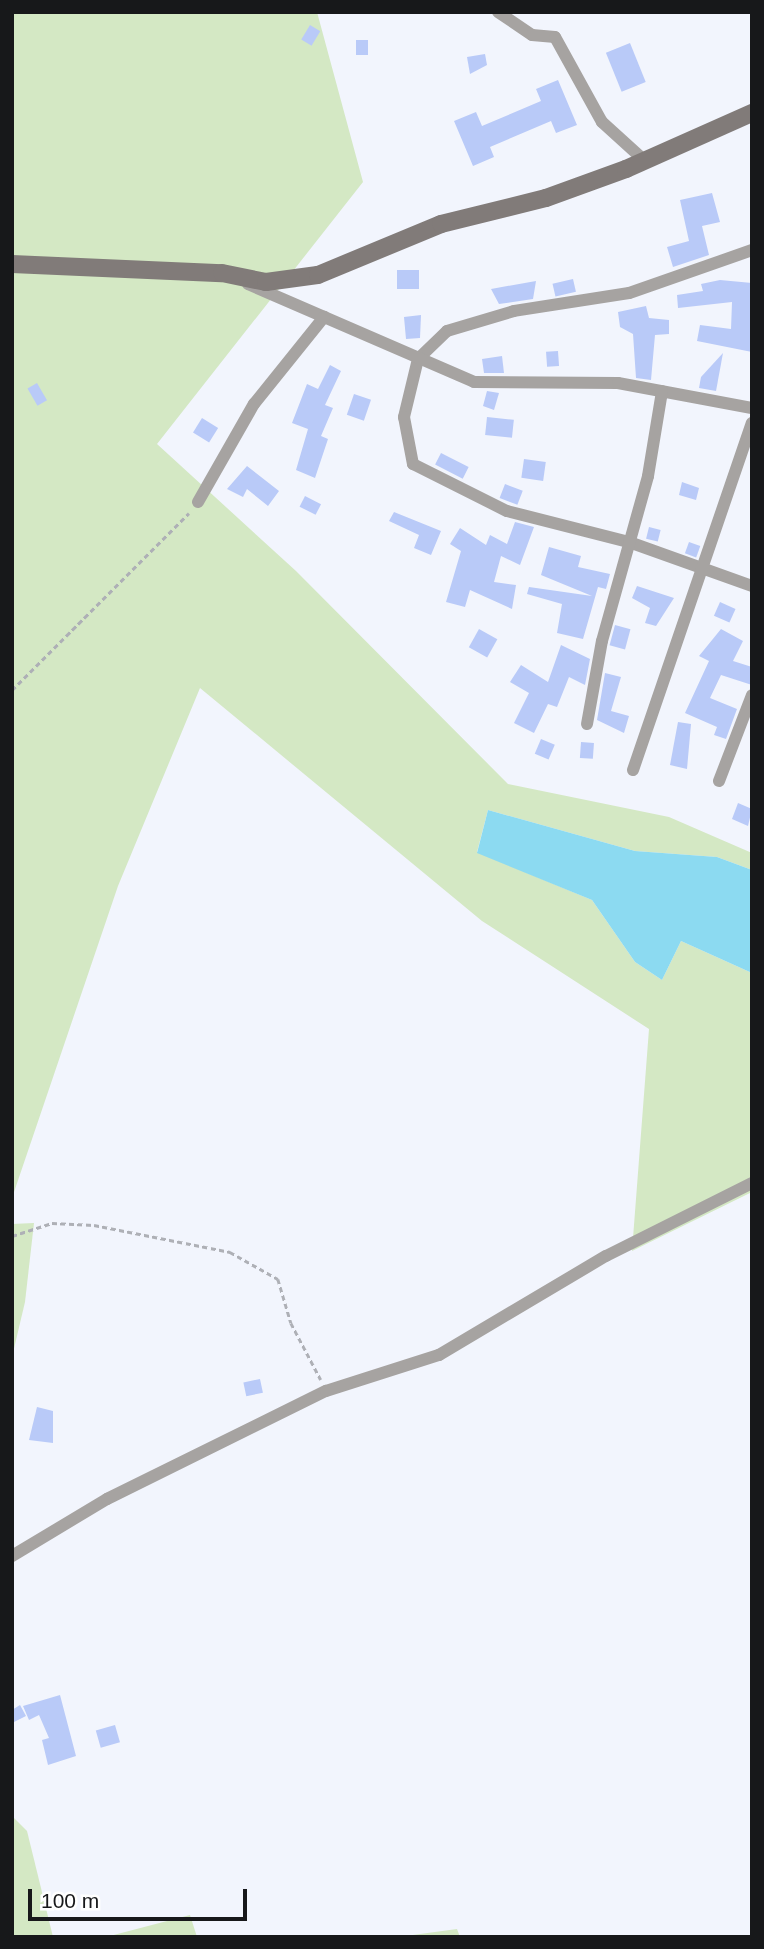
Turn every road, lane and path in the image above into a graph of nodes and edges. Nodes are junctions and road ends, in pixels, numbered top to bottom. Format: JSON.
{"nodes":[{"id":1,"x":499,"y":12,"type":"edge"},
{"id":2,"x":752,"y":113,"type":"edge"},
{"id":3,"x":645,"y":161,"type":"junction"},
{"id":4,"x":752,"y":250,"type":"edge"},
{"id":5,"x":12,"y":264,"type":"edge"},
{"id":6,"x":222,"y":273,"type":"junction"},
{"id":7,"x":324,"y":317,"type":"junction"},
{"id":8,"x":418,"y":359,"type":"junction"},
{"id":9,"x":662,"y":391,"type":"junction"},
{"id":10,"x":752,"y":408,"type":"edge"},
{"id":11,"x":752,"y":423,"type":"edge"},
{"id":12,"x":198,"y":502,"type":"joint"},
{"id":13,"x":629,"y":542,"type":"junction"},
{"id":14,"x":703,"y":570,"type":"junction"},
{"id":15,"x":752,"y":586,"type":"edge"},
{"id":16,"x":12,"y":690,"type":"edge"},
{"id":17,"x":752,"y":695,"type":"edge"},
{"id":18,"x":587,"y":724,"type":"dead end"},
{"id":19,"x":633,"y":770,"type":"dead end"},
{"id":20,"x":719,"y":782,"type":"dead end"},
{"id":21,"x":752,"y":1183,"type":"edge"},
{"id":22,"x":12,"y":1237,"type":"edge"},
{"id":23,"x":327,"y":1391,"type":"junction"},
{"id":24,"x":12,"y":1556,"type":"edge"}],
"edges":[{"from":1,"to":3,"type":"street"},
{"from":2,"to":3,"type":"street"},
{"from":3,"to":6,"type":"street"},
{"from":4,"to":8,"type":"street"},
{"from":5,"to":6,"type":"street"},
{"from":6,"to":7,"type":"street"},
{"from":7,"to":8,"type":"street"},
{"from":7,"to":12,"type":"street"},
{"from":8,"to":9,"type":"street"},
{"from":8,"to":13,"type":"street"},
{"from":9,"to":10,"type":"street"},
{"from":9,"to":13,"type":"street"},
{"from":11,"to":14,"type":"street"},
{"from":12,"to":16,"type":"path"},
{"from":13,"to":14,"type":"street"},
{"from":13,"to":18,"type":"street"},
{"from":14,"to":15,"type":"street"},
{"from":14,"to":19,"type":"street"},
{"from":17,"to":20,"type":"street"},
{"from":21,"to":23,"type":"street"},
{"from":22,"to":23,"type":"path"},
{"from":23,"to":24,"type":"street"}]}
